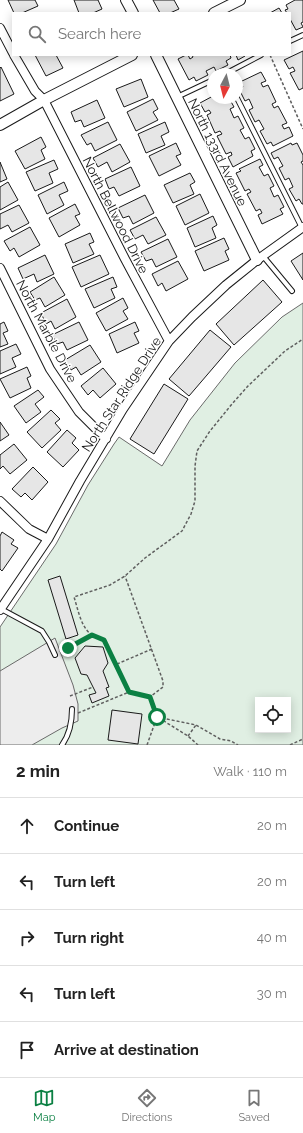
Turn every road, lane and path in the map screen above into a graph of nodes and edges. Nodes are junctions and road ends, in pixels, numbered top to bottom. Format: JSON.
{"nodes":[{"id":1,"x":126,"y":0,"type":"edge"},
{"id":2,"x":240,"y":0,"type":"edge"},
{"id":3,"x":132,"y":12,"type":"edge"},
{"id":4,"x":216,"y":12,"type":"edge"},
{"id":5,"x":0,"y":28,"type":"edge"},
{"id":6,"x":303,"y":35,"type":"edge"},
{"id":7,"x":291,"y":41,"type":"edge"},
{"id":8,"x":12,"y":50,"type":"edge"},
{"id":9,"x":15,"y":56,"type":"edge"},
{"id":10,"x":130,"y":56,"type":"edge"},
{"id":11,"x":156,"y":56,"type":"edge"},
{"id":12,"x":260,"y":56,"type":"edge"},
{"id":13,"x":270,"y":56,"type":"edge"},
{"id":14,"x":237,"y":68,"type":"edge"},
{"id":15,"x":207,"y":83,"type":"edge"},
{"id":16,"x":176,"y":97,"type":"junction"},
{"id":17,"x":44,"y":100,"type":"junction"},
{"id":18,"x":240,"y":104,"type":"edge"},
{"id":19,"x":0,"y":125,"type":"edge"},
{"id":20,"x":303,"y":129,"type":"edge"},
{"id":21,"x":302,"y":227,"type":"edge"},
{"id":22,"x":260,"y":258,"type":"junction"},
{"id":23,"x":0,"y":268,"type":"edge"},
{"id":24,"x":292,"y":291,"type":"dead end"},
{"id":25,"x":303,"y":339,"type":"edge"},
{"id":26,"x":169,"y":341,"type":"junction"},
{"id":27,"x":106,"y":439,"type":"junction"},
{"id":28,"x":0,"y":501,"type":"edge"},
{"id":29,"x":48,"y":539,"type":"junction"},
{"id":30,"x":125,"y":576,"type":"junction"},
{"id":31,"x":0,"y":609,"type":"edge"},
{"id":32,"x":92,"y":635,"type":"junction"},
{"id":33,"x":152,"y":649,"type":"junction"},
{"id":34,"x":55,"y":655,"type":"joint"},
{"id":35,"x":116,"y":664,"type":"junction"},
{"id":36,"x":93,"y":687,"type":"dead end"},
{"id":37,"x":129,"y":692,"type":"junction"},
{"id":38,"x":70,"y":696,"type":"dead end"},
{"id":39,"x":150,"y":697,"type":"junction"},
{"id":40,"x":72,"y":709,"type":"dead end"},
{"id":41,"x":72,"y":716,"type":"junction"},
{"id":42,"x":157,"y":717,"type":"junction"},
{"id":43,"x":196,"y":725,"type":"junction"},
{"id":44,"x":188,"y":736,"type":"junction"},
{"id":45,"x":303,"y":739,"type":"edge"},
{"id":46,"x":62,"y":745,"type":"edge"},
{"id":47,"x":147,"y":745,"type":"edge"},
{"id":48,"x":198,"y":745,"type":"edge"},
{"id":49,"x":238,"y":745,"type":"edge"},
{"id":50,"x":290,"y":745,"type":"edge"}],
"edges":[{"from":1,"to":3,"type":"street"},
{"from":2,"to":4,"type":"street"},
{"from":5,"to":8,"type":"street","name":"North Bellwood Drive"},
{"from":6,"to":7,"type":"lane"},
{"from":9,"to":17,"type":"street","name":"North Bellwood Drive"},
{"from":10,"to":17,"type":"street"},
{"from":11,"to":16,"type":"street","name":"North 133rd Avenue"},
{"from":12,"to":14,"type":"lane"},
{"from":13,"to":20,"type":"path"},
{"from":15,"to":16,"type":"lane"},
{"from":16,"to":22,"type":"street","name":"North 133rd Avenue"},
{"from":17,"to":19,"type":"street"},
{"from":17,"to":26,"type":"street","name":"North Bellwood Drive"},
{"from":18,"to":21,"type":"lane"},
{"from":21,"to":22,"type":"street","name":"North Star Ridge Drive"},
{"from":22,"to":24,"type":"lane"},
{"from":22,"to":26,"type":"street","name":"North Star Ridge Drive"},
{"from":23,"to":27,"type":"street","name":"North Marble Drive"},
{"from":25,"to":30,"type":"path"},
{"from":26,"to":27,"type":"street","name":"North Star Ridge Drive"},
{"from":27,"to":29,"type":"street","name":"North Star Ridge Drive"},
{"from":28,"to":29,"type":"street"},
{"from":29,"to":31,"type":"street","name":"North Star Ridge Drive"},
{"from":30,"to":32,"type":"path"},
{"from":30,"to":33,"type":"path"},
{"from":31,"to":34,"type":"lane"},
{"from":32,"to":34,"type":"path"},
{"from":32,"to":35,"type":"path"},
{"from":33,"to":35,"type":"path"},
{"from":33,"to":39,"type":"path"},
{"from":35,"to":37,"type":"path"},
{"from":36,"to":38,"type":"path"},
{"from":37,"to":39,"type":"path"},
{"from":37,"to":41,"type":"path"},
{"from":39,"to":42,"type":"path"},
{"from":40,"to":41,"type":"lane"},
{"from":41,"to":46,"type":"lane"},
{"from":42,"to":43,"type":"path"},
{"from":42,"to":44,"type":"path"},
{"from":42,"to":47,"type":"path"},
{"from":43,"to":44,"type":"path"},
{"from":43,"to":49,"type":"path"},
{"from":44,"to":48,"type":"path"},
{"from":45,"to":50,"type":"path"}]}
